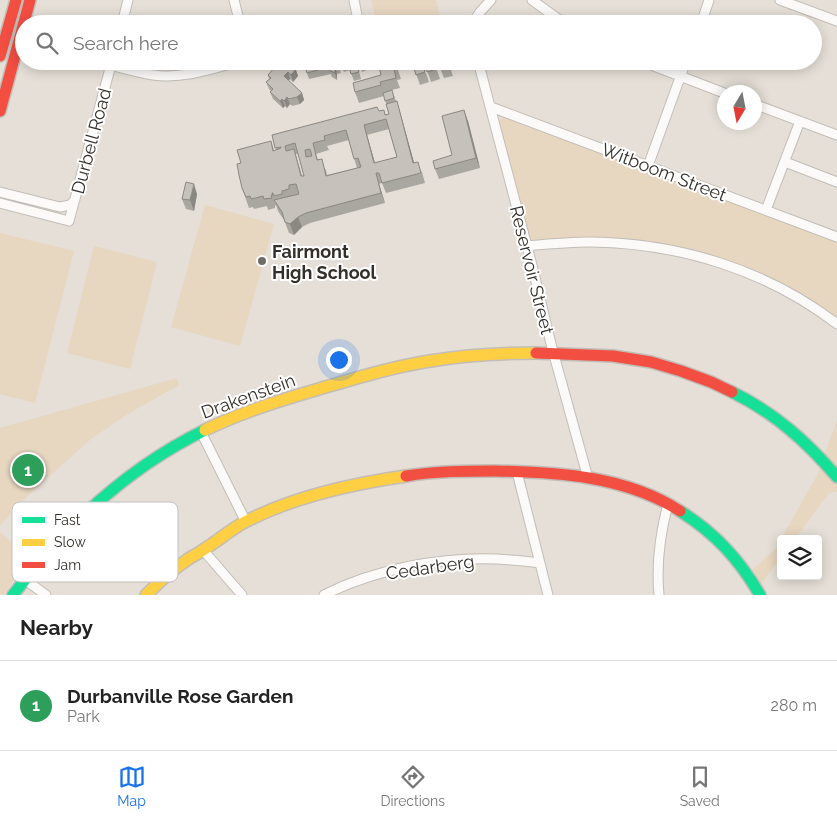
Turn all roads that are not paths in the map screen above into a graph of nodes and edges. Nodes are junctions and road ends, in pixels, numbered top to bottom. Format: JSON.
{"nodes":[{"id":1,"x":16,"y":0,"type":"edge"},
{"id":2,"x":30,"y":0,"type":"edge"},
{"id":3,"x":128,"y":0,"type":"edge"},
{"id":4,"x":234,"y":0,"type":"edge"},
{"id":5,"x":354,"y":0,"type":"edge"},
{"id":6,"x":491,"y":0,"type":"edge"},
{"id":7,"x":532,"y":0,"type":"edge"},
{"id":8,"x":709,"y":0,"type":"edge"},
{"id":9,"x":780,"y":0,"type":"edge"},
{"id":10,"x":26,"y":15,"type":"edge"},
{"id":11,"x":124,"y":15,"type":"edge"},
{"id":12,"x":238,"y":15,"type":"edge"},
{"id":13,"x":357,"y":15,"type":"edge"},
{"id":14,"x":478,"y":15,"type":"edge"},
{"id":15,"x":553,"y":15,"type":"edge"},
{"id":16,"x":703,"y":15,"type":"edge"},
{"id":17,"x":821,"y":15,"type":"edge"},
{"id":18,"x":822,"y":15,"type":"edge"},
{"id":19,"x":837,"y":21,"type":"edge"},
{"id":20,"x":15,"y":55,"type":"edge"},
{"id":21,"x":0,"y":56,"type":"edge"},
{"id":22,"x":110,"y":70,"type":"edge"},
{"id":23,"x":135,"y":70,"type":"edge"},
{"id":24,"x":207,"y":70,"type":"edge"},
{"id":25,"x":481,"y":70,"type":"edge"},
{"id":26,"x":665,"y":70,"type":"edge"},
{"id":27,"x":683,"y":70,"type":"edge"},
{"id":28,"x":681,"y":76,"type":"junction"},
{"id":29,"x":717,"y":89,"type":"edge"},
{"id":30,"x":491,"y":107,"type":"junction"},
{"id":31,"x":762,"y":107,"type":"edge"},
{"id":32,"x":0,"y":110,"type":"edge"},
{"id":33,"x":800,"y":121,"type":"junction"},
{"id":34,"x":837,"y":135,"type":"edge"},
{"id":35,"x":785,"y":162,"type":"junction"},
{"id":36,"x":648,"y":166,"type":"junction"},
{"id":37,"x":837,"y":182,"type":"edge"},
{"id":38,"x":0,"y":192,"type":"edge"},
{"id":39,"x":75,"y":200,"type":"junction"},
{"id":40,"x":0,"y":202,"type":"edge"},
{"id":41,"x":766,"y":210,"type":"junction"},
{"id":42,"x":837,"y":237,"type":"edge"},
{"id":43,"x":526,"y":246,"type":"junction"},
{"id":44,"x":837,"y":324,"type":"edge"},
{"id":45,"x":554,"y":355,"type":"junction"},
{"id":46,"x":201,"y":432,"type":"junction"},
{"id":47,"x":517,"y":472,"type":"junction"},
{"id":48,"x":837,"y":477,"type":"edge"},
{"id":49,"x":588,"y":478,"type":"junction"},
{"id":50,"x":97,"y":502,"type":"edge"},
{"id":51,"x":668,"y":504,"type":"junction"},
{"id":52,"x":246,"y":522,"type":"junction"},
{"id":53,"x":203,"y":550,"type":"junction"},
{"id":54,"x":539,"y":563,"type":"junction"},
{"id":55,"x":178,"y":567,"type":"edge"},
{"id":56,"x":22,"y":582,"type":"edge"},
{"id":57,"x":28,"y":582,"type":"edge"},
{"id":58,"x":161,"y":582,"type":"edge"},
{"id":59,"x":13,"y":595,"type":"edge"},
{"id":60,"x":46,"y":595,"type":"edge"},
{"id":61,"x":146,"y":595,"type":"edge"},
{"id":62,"x":242,"y":595,"type":"edge"},
{"id":63,"x":324,"y":595,"type":"edge"},
{"id":64,"x":548,"y":595,"type":"edge"},
{"id":65,"x":659,"y":595,"type":"edge"},
{"id":66,"x":760,"y":595,"type":"edge"}],
"edges":[{"from":1,"to":21,"type":"street"},
{"from":2,"to":10,"type":"street"},
{"from":3,"to":11,"type":"street"},
{"from":4,"to":12,"type":"street"},
{"from":5,"to":13,"type":"street"},
{"from":6,"to":14,"type":"street"},
{"from":7,"to":15,"type":"street"},
{"from":8,"to":16,"type":"street"},
{"from":9,"to":17,"type":"street"},
{"from":18,"to":19,"type":"street"},
{"from":20,"to":32,"type":"street"},
{"from":22,"to":39,"type":"street","name":"Durbell Road"},
{"from":23,"to":24,"type":"street"},
{"from":25,"to":30,"type":"street","name":"Reservoir Street"},
{"from":26,"to":28,"type":"street"},
{"from":27,"to":28,"type":"street"},
{"from":28,"to":29,"type":"street"},
{"from":28,"to":36,"type":"street"},
{"from":30,"to":36,"type":"street","name":"Witboom Street"},
{"from":30,"to":43,"type":"street","name":"Reservoir Street"},
{"from":31,"to":33,"type":"street"},
{"from":33,"to":34,"type":"street"},
{"from":33,"to":35,"type":"street"},
{"from":35,"to":37,"type":"street"},
{"from":35,"to":41,"type":"street"},
{"from":36,"to":41,"type":"street","name":"Witboom Street"},
{"from":38,"to":39,"type":"street"},
{"from":39,"to":40,"type":"street","name":"Durbell Road"},
{"from":41,"to":42,"type":"street","name":"Witboom Street"},
{"from":43,"to":44,"type":"street"},
{"from":43,"to":45,"type":"street","name":"Reservoir Street"},
{"from":45,"to":46,"type":"street","name":"Drakenstein"},
{"from":45,"to":48,"type":"street","name":"Drakenstein"},
{"from":45,"to":49,"type":"street","name":"Reservoir Street"},
{"from":46,"to":50,"type":"street","name":"Drakenstein"},
{"from":46,"to":52,"type":"street"},
{"from":47,"to":49,"type":"street"},
{"from":47,"to":52,"type":"street"},
{"from":47,"to":54,"type":"street"},
{"from":49,"to":51,"type":"street"},
{"from":51,"to":65,"type":"street"},
{"from":51,"to":66,"type":"street"},
{"from":52,"to":53,"type":"street"},
{"from":53,"to":55,"type":"street"},
{"from":53,"to":62,"type":"street"},
{"from":54,"to":63,"type":"street","name":"Cedarberg"},
{"from":54,"to":64,"type":"street"},
{"from":56,"to":59,"type":"street","name":"Drakenstein"},
{"from":57,"to":60,"type":"street"},
{"from":58,"to":61,"type":"street"}]}
